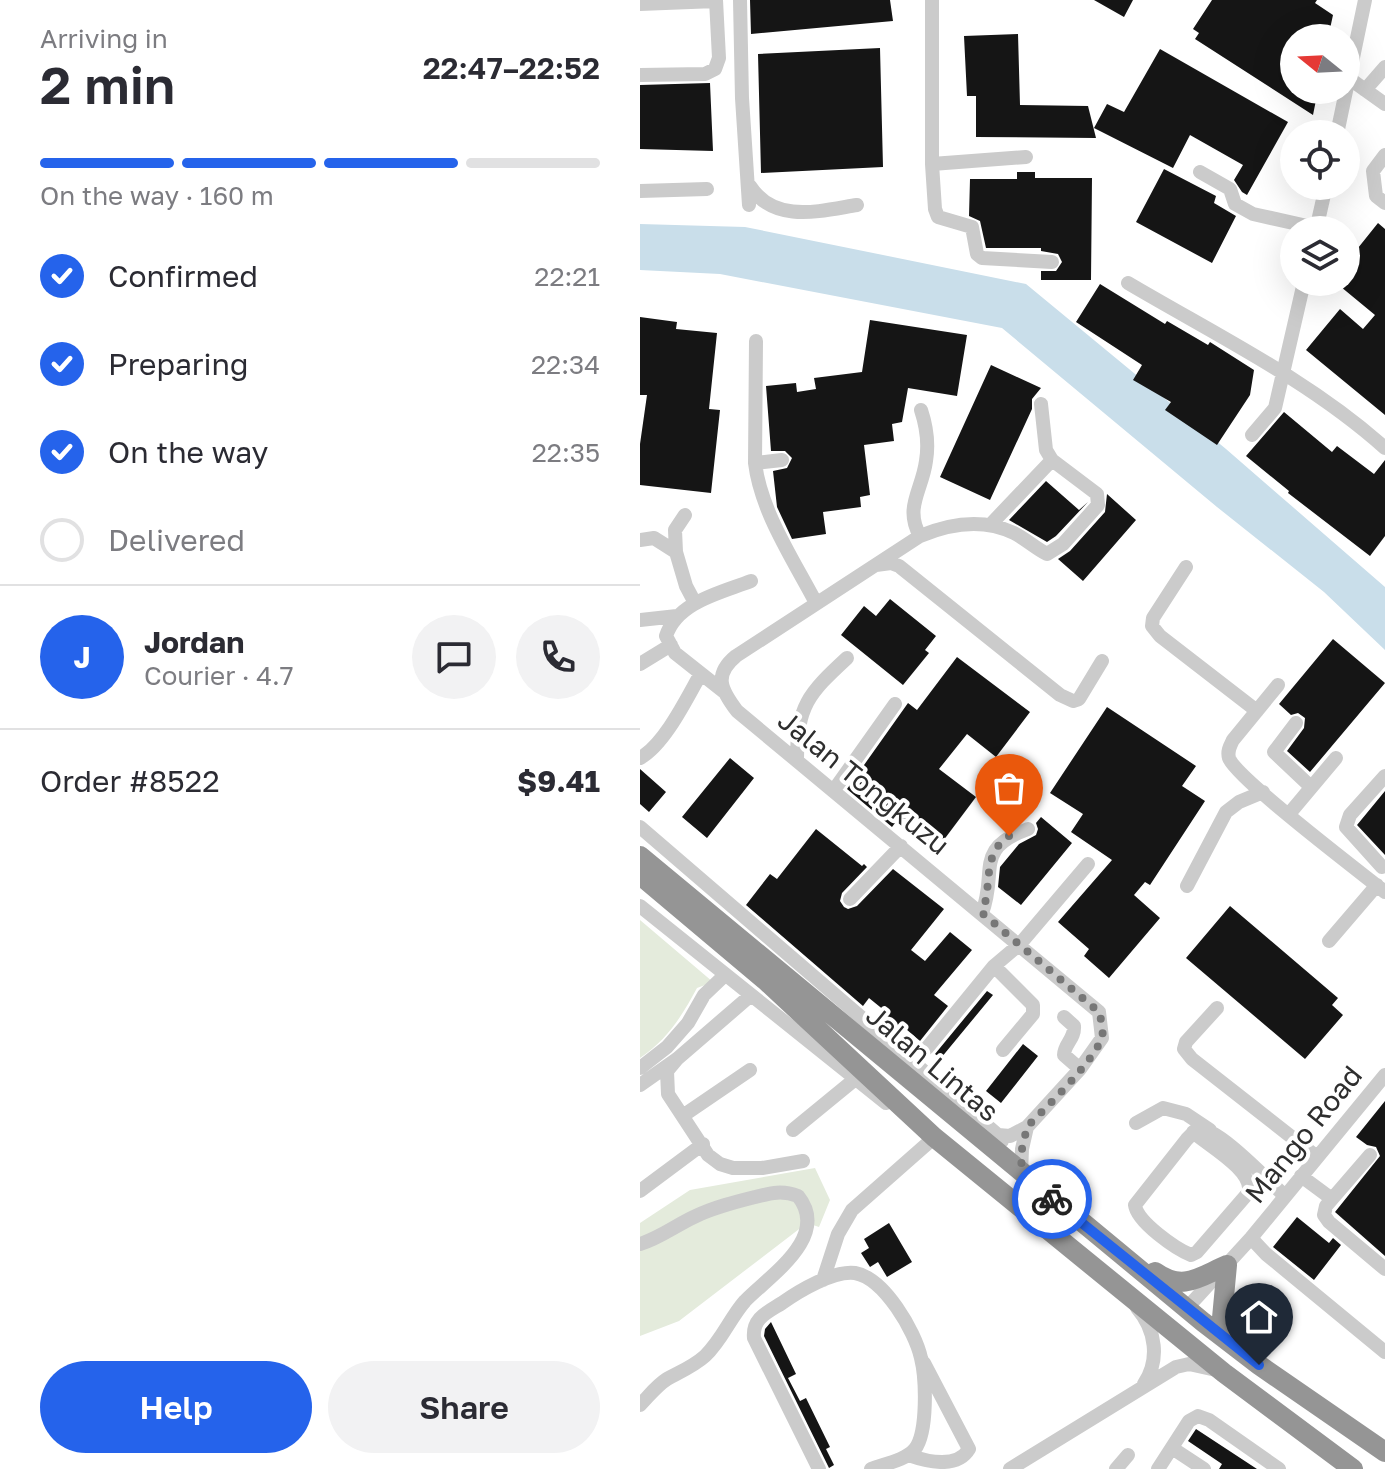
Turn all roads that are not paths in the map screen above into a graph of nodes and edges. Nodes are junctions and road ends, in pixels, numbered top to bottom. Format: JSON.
{"nodes":[{"id":1,"x":740,"y":0,"type":"edge"},
{"id":2,"x":932,"y":0,"type":"edge"},
{"id":3,"x":1365,"y":0,"type":"edge"},
{"id":4,"x":716,"y":1,"type":"edge"},
{"id":5,"x":640,"y":4,"type":"edge"},
{"id":6,"x":1360,"y":26,"type":"edge"},
{"id":7,"x":1385,"y":67,"type":"edge"},
{"id":8,"x":640,"y":75,"type":"edge"},
{"id":9,"x":1360,"y":86,"type":"edge"},
{"id":10,"x":1365,"y":90,"type":"junction"},
{"id":11,"x":1385,"y":104,"type":"edge"},
{"id":12,"x":1385,"y":155,"type":"edge"},
{"id":13,"x":1026,"y":157,"type":"dead end"},
{"id":14,"x":932,"y":164,"type":"junction"},
{"id":15,"x":1200,"y":172,"type":"dead end"},
{"id":16,"x":747,"y":182,"type":"junction"},
{"id":17,"x":707,"y":189,"type":"dead end"},
{"id":18,"x":640,"y":191,"type":"edge"},
{"id":19,"x":1385,"y":203,"type":"edge"},
{"id":20,"x":749,"y":205,"type":"dead end"},
{"id":21,"x":857,"y":205,"type":"dead end"},
{"id":22,"x":1280,"y":220,"type":"edge"},
{"id":23,"x":1052,"y":262,"type":"dead end"},
{"id":24,"x":1128,"y":283,"type":"dead end"},
{"id":25,"x":1301,"y":296,"type":"edge"},
{"id":26,"x":756,"y":341,"type":"dead end"},
{"id":27,"x":1285,"y":372,"type":"junction"},
{"id":28,"x":1041,"y":404,"type":"dead end"},
{"id":29,"x":921,"y":410,"type":"dead end"},
{"id":30,"x":1252,"y":435,"type":"dead end"},
{"id":31,"x":1385,"y":448,"type":"edge"},
{"id":32,"x":782,"y":460,"type":"dead end"},
{"id":33,"x":1052,"y":460,"type":"junction"},
{"id":34,"x":755,"y":463,"type":"junction"},
{"id":35,"x":685,"y":515,"type":"dead end"},
{"id":36,"x":992,"y":523,"type":"junction"},
{"id":37,"x":920,"y":536,"type":"junction"},
{"id":38,"x":640,"y":540,"type":"edge"},
{"id":39,"x":676,"y":552,"type":"junction"},
{"id":40,"x":875,"y":565,"type":"junction"},
{"id":41,"x":1186,"y":567,"type":"dead end"},
{"id":42,"x":751,"y":581,"type":"dead end"},
{"id":43,"x":695,"y":603,"type":"junction"},
{"id":44,"x":816,"y":603,"type":"junction"},
{"id":45,"x":677,"y":616,"type":"junction"},
{"id":46,"x":640,"y":620,"type":"edge"},
{"id":47,"x":671,"y":645,"type":"junction"},
{"id":48,"x":847,"y":658,"type":"dead end"},
{"id":49,"x":1102,"y":661,"type":"dead end"},
{"id":50,"x":640,"y":664,"type":"edge"},
{"id":51,"x":700,"y":675,"type":"junction"},
{"id":52,"x":1278,"y":685,"type":"dead end"},
{"id":53,"x":723,"y":691,"type":"junction"},
{"id":54,"x":895,"y":704,"type":"dead end"},
{"id":55,"x":1257,"y":711,"type":"junction"},
{"id":56,"x":1296,"y":723,"type":"dead end"},
{"id":57,"x":640,"y":758,"type":"edge"},
{"id":58,"x":1336,"y":758,"type":"dead end"},
{"id":59,"x":797,"y":760,"type":"junction"},
{"id":60,"x":1385,"y":776,"type":"edge"},
{"id":61,"x":1311,"y":787,"type":"junction"},
{"id":62,"x":834,"y":790,"type":"junction"},
{"id":63,"x":1263,"y":792,"type":"junction"},
{"id":64,"x":1289,"y":814,"type":"junction"},
{"id":65,"x":640,"y":827,"type":"edge"},
{"id":66,"x":1028,"y":829,"type":"dead end"},
{"id":67,"x":901,"y":846,"type":"junction"},
{"id":68,"x":640,"y":856,"type":"edge"},
{"id":69,"x":1088,"y":864,"type":"dead end"},
{"id":70,"x":1384,"y":866,"type":"edge"},
{"id":71,"x":640,"y":875,"type":"edge"},
{"id":72,"x":1187,"y":886,"type":"dead end"},
{"id":73,"x":1378,"y":886,"type":"edge"},
{"id":74,"x":850,"y":899,"type":"dead end"},
{"id":75,"x":640,"y":906,"type":"edge"},
{"id":76,"x":982,"y":913,"type":"junction"},
{"id":77,"x":1329,"y":941,"type":"dead end"},
{"id":78,"x":1020,"y":944,"type":"junction"},
{"id":79,"x":994,"y":966,"type":"junction"},
{"id":80,"x":725,"y":975,"type":"junction"},
{"id":81,"x":750,"y":996,"type":"junction"},
{"id":82,"x":1217,"y":1008,"type":"dead end"},
{"id":83,"x":1064,"y":1017,"type":"dead end"},
{"id":84,"x":927,"y":1048,"type":"dead end"},
{"id":85,"x":1003,"y":1050,"type":"dead end"},
{"id":86,"x":677,"y":1059,"type":"junction"},
{"id":87,"x":640,"y":1068,"type":"edge"},
{"id":88,"x":1080,"y":1069,"type":"junction"},
{"id":89,"x":750,"y":1070,"type":"dead end"},
{"id":90,"x":1385,"y":1075,"type":"edge"},
{"id":91,"x":854,"y":1080,"type":"junction"},
{"id":92,"x":640,"y":1085,"type":"edge"},
{"id":93,"x":684,"y":1115,"type":"junction"},
{"id":94,"x":1136,"y":1123,"type":"dead end"},
{"id":95,"x":1027,"y":1127,"type":"junction"},
{"id":96,"x":793,"y":1130,"type":"dead end"},
{"id":97,"x":1210,"y":1130,"type":"junction"},
{"id":98,"x":1193,"y":1132,"type":"junction"},
{"id":99,"x":998,"y":1135,"type":"junction"},
{"id":100,"x":934,"y":1137,"type":"junction"},
{"id":101,"x":703,"y":1144,"type":"junction"},
{"id":102,"x":1370,"y":1155,"type":"dead end"},
{"id":103,"x":1317,"y":1157,"type":"junction"},
{"id":104,"x":803,"y":1161,"type":"dead end"},
{"id":105,"x":1021,"y":1173,"type":"junction"},
{"id":106,"x":1301,"y":1176,"type":"junction"},
{"id":107,"x":640,"y":1191,"type":"edge"},
{"id":108,"x":1285,"y":1196,"type":"junction"},
{"id":109,"x":1332,"y":1199,"type":"junction"},
{"id":110,"x":1251,"y":1238,"type":"junction"},
{"id":111,"x":640,"y":1244,"type":"edge"},
{"id":112,"x":1123,"y":1258,"type":"junction"},
{"id":113,"x":1227,"y":1265,"type":"junction"},
{"id":114,"x":1385,"y":1269,"type":"edge"},
{"id":115,"x":823,"y":1280,"type":"junction"},
{"id":116,"x":1126,"y":1294,"type":"junction"},
{"id":117,"x":1187,"y":1308,"type":"junction"},
{"id":118,"x":1385,"y":1352,"type":"edge"},
{"id":119,"x":921,"y":1357,"type":"junction"},
{"id":120,"x":1259,"y":1365,"type":"junction"},
{"id":121,"x":1224,"y":1373,"type":"junction"},
{"id":122,"x":1142,"y":1388,"type":"junction"},
{"id":123,"x":1263,"y":1403,"type":"junction"},
{"id":124,"x":640,"y":1405,"type":"edge"},
{"id":125,"x":1172,"y":1448,"type":"junction"},
{"id":126,"x":1385,"y":1452,"type":"edge"},
{"id":127,"x":1128,"y":1455,"type":"dead end"},
{"id":128,"x":900,"y":1462,"type":"edge"},
{"id":129,"x":1018,"y":1467,"type":"edge"},
{"id":130,"x":819,"y":1469,"type":"edge"},
{"id":131,"x":871,"y":1469,"type":"edge"},
{"id":132,"x":1116,"y":1469,"type":"edge"},
{"id":133,"x":1158,"y":1469,"type":"edge"},
{"id":134,"x":1204,"y":1469,"type":"edge"},
{"id":135,"x":1279,"y":1469,"type":"edge"},
{"id":136,"x":1353,"y":1469,"type":"edge"}],
"edges":[{"from":1,"to":16,"type":"street"},
{"from":2,"to":14,"type":"street"},
{"from":3,"to":6,"type":"street"},
{"from":4,"to":5,"type":"street"},
{"from":4,"to":8,"type":"street"},
{"from":7,"to":10,"type":"street"},
{"from":9,"to":10,"type":"street"},
{"from":10,"to":11,"type":"street"},
{"from":12,"to":19,"type":"street"},
{"from":13,"to":14,"type":"street"},
{"from":14,"to":23,"type":"street"},
{"from":15,"to":22,"type":"street"},
{"from":16,"to":20,"type":"street"},
{"from":16,"to":21,"type":"street"},
{"from":17,"to":18,"type":"street"},
{"from":24,"to":27,"type":"street"},
{"from":25,"to":27,"type":"street"},
{"from":26,"to":34,"type":"street"},
{"from":27,"to":30,"type":"street"},
{"from":27,"to":31,"type":"street"},
{"from":28,"to":33,"type":"street"},
{"from":29,"to":37,"type":"street"},
{"from":32,"to":34,"type":"street"},
{"from":33,"to":36,"type":"street"},
{"from":33,"to":36,"type":"street"},
{"from":34,"to":44,"type":"street"},
{"from":35,"to":39,"type":"street"},
{"from":36,"to":37,"type":"street"},
{"from":37,"to":40,"type":"street"},
{"from":38,"to":39,"type":"street"},
{"from":39,"to":43,"type":"street"},
{"from":40,"to":44,"type":"street"},
{"from":40,"to":49,"type":"street"},
{"from":41,"to":55,"type":"street"},
{"from":42,"to":43,"type":"street"},
{"from":43,"to":45,"type":"street"},
{"from":44,"to":53,"type":"street"},
{"from":45,"to":46,"type":"street"},
{"from":45,"to":47,"type":"street"},
{"from":47,"to":50,"type":"street"},
{"from":47,"to":51,"type":"street","name":"Jalan Tongkuzu"},
{"from":48,"to":59,"type":"street"},
{"from":51,"to":53,"type":"street","name":"Jalan Tongkuzu"},
{"from":51,"to":57,"type":"street"},
{"from":52,"to":55,"type":"street"},
{"from":53,"to":59,"type":"street","name":"Jalan Tongkuzu"},
{"from":54,"to":62,"type":"street"},
{"from":55,"to":63,"type":"street"},
{"from":56,"to":61,"type":"street"},
{"from":58,"to":61,"type":"street"},
{"from":59,"to":62,"type":"street","name":"Jalan Tongkuzu"},
{"from":60,"to":70,"type":"street"},
{"from":61,"to":64,"type":"street"},
{"from":62,"to":67,"type":"street","name":"Jalan Tongkuzu"},
{"from":63,"to":64,"type":"street"},
{"from":63,"to":72,"type":"street"},
{"from":64,"to":73,"type":"street"},
{"from":65,"to":99,"type":"street"},
{"from":66,"to":76,"type":"street"},
{"from":67,"to":74,"type":"street"},
{"from":67,"to":76,"type":"street","name":"Jalan Tongkuzu"},
{"from":68,"to":105,"type":"highway","name":"Jalan Lintas"},
{"from":69,"to":78,"type":"street"},
{"from":70,"to":73,"type":"street"},
{"from":71,"to":100,"type":"highway","name":"Jalan Lintas"},
{"from":73,"to":77,"type":"street"},
{"from":75,"to":80,"type":"street"},
{"from":76,"to":78,"type":"street","name":"Jalan Tongkuzu"},
{"from":78,"to":79,"type":"street"},
{"from":78,"to":88,"type":"street","name":"Jalan Tongkuzu"},
{"from":79,"to":84,"type":"street"},
{"from":79,"to":85,"type":"street"},
{"from":80,"to":81,"type":"street"},
{"from":80,"to":87,"type":"street"},
{"from":81,"to":86,"type":"street"},
{"from":81,"to":91,"type":"street"},
{"from":82,"to":103,"type":"street"},
{"from":83,"to":88,"type":"street"},
{"from":86,"to":92,"type":"street"},
{"from":86,"to":93,"type":"street"},
{"from":88,"to":95,"type":"street","name":"Jalan Tongkuzu"},
{"from":89,"to":93,"type":"street"},
{"from":90,"to":103,"type":"street","name":"Mango Road"},
{"from":91,"to":96,"type":"street"},
{"from":91,"to":100,"type":"street"},
{"from":93,"to":101,"type":"street"},
{"from":94,"to":97,"type":"street"},
{"from":95,"to":99,"type":"street"},
{"from":95,"to":105,"type":"street"},
{"from":97,"to":98,"type":"street"},
{"from":97,"to":108,"type":"street"},
{"from":98,"to":98,"type":"street"},
{"from":99,"to":105,"type":"street"},
{"from":100,"to":115,"type":"street"},
{"from":100,"to":116,"type":"highway","name":"Jalan Lintas"},
{"from":101,"to":104,"type":"street"},
{"from":101,"to":107,"type":"street"},
{"from":102,"to":109,"type":"street"},
{"from":103,"to":106,"type":"street","name":"Mango Road"},
{"from":105,"to":112,"type":"highway","name":"Jalan Lintas"},
{"from":106,"to":108,"type":"street","name":"Mango Road"},
{"from":106,"to":109,"type":"street"},
{"from":108,"to":110,"type":"street","name":"Mango Road"},
{"from":109,"to":114,"type":"street"},
{"from":110,"to":113,"type":"street"},
{"from":110,"to":118,"type":"street","name":"Mango Road"},
{"from":111,"to":124,"type":"street"},
{"from":112,"to":113,"type":"highway"},
{"from":112,"to":117,"type":"highway","name":"Jalan Lintas"},
{"from":113,"to":117,"type":"street"},
{"from":113,"to":120,"type":"highway"},
{"from":115,"to":119,"type":"street"},
{"from":115,"to":130,"type":"street"},
{"from":116,"to":121,"type":"highway","name":"Jalan Lintas"},
{"from":116,"to":122,"type":"street"},
{"from":117,"to":120,"type":"highway","name":"Jalan Lintas"},
{"from":117,"to":123,"type":"highway"},
{"from":119,"to":128,"type":"street"},
{"from":119,"to":128,"type":"street"},
{"from":120,"to":126,"type":"highway","name":"Jalan Lintas"},
{"from":121,"to":122,"type":"street"},
{"from":121,"to":123,"type":"highway","name":"Jalan Lintas"},
{"from":122,"to":129,"type":"street"},
{"from":123,"to":136,"type":"highway","name":"Jalan Lintas"},
{"from":125,"to":133,"type":"street"},
{"from":125,"to":134,"type":"street"},
{"from":125,"to":135,"type":"street"},
{"from":127,"to":132,"type":"street"},
{"from":128,"to":131,"type":"street"}]}
